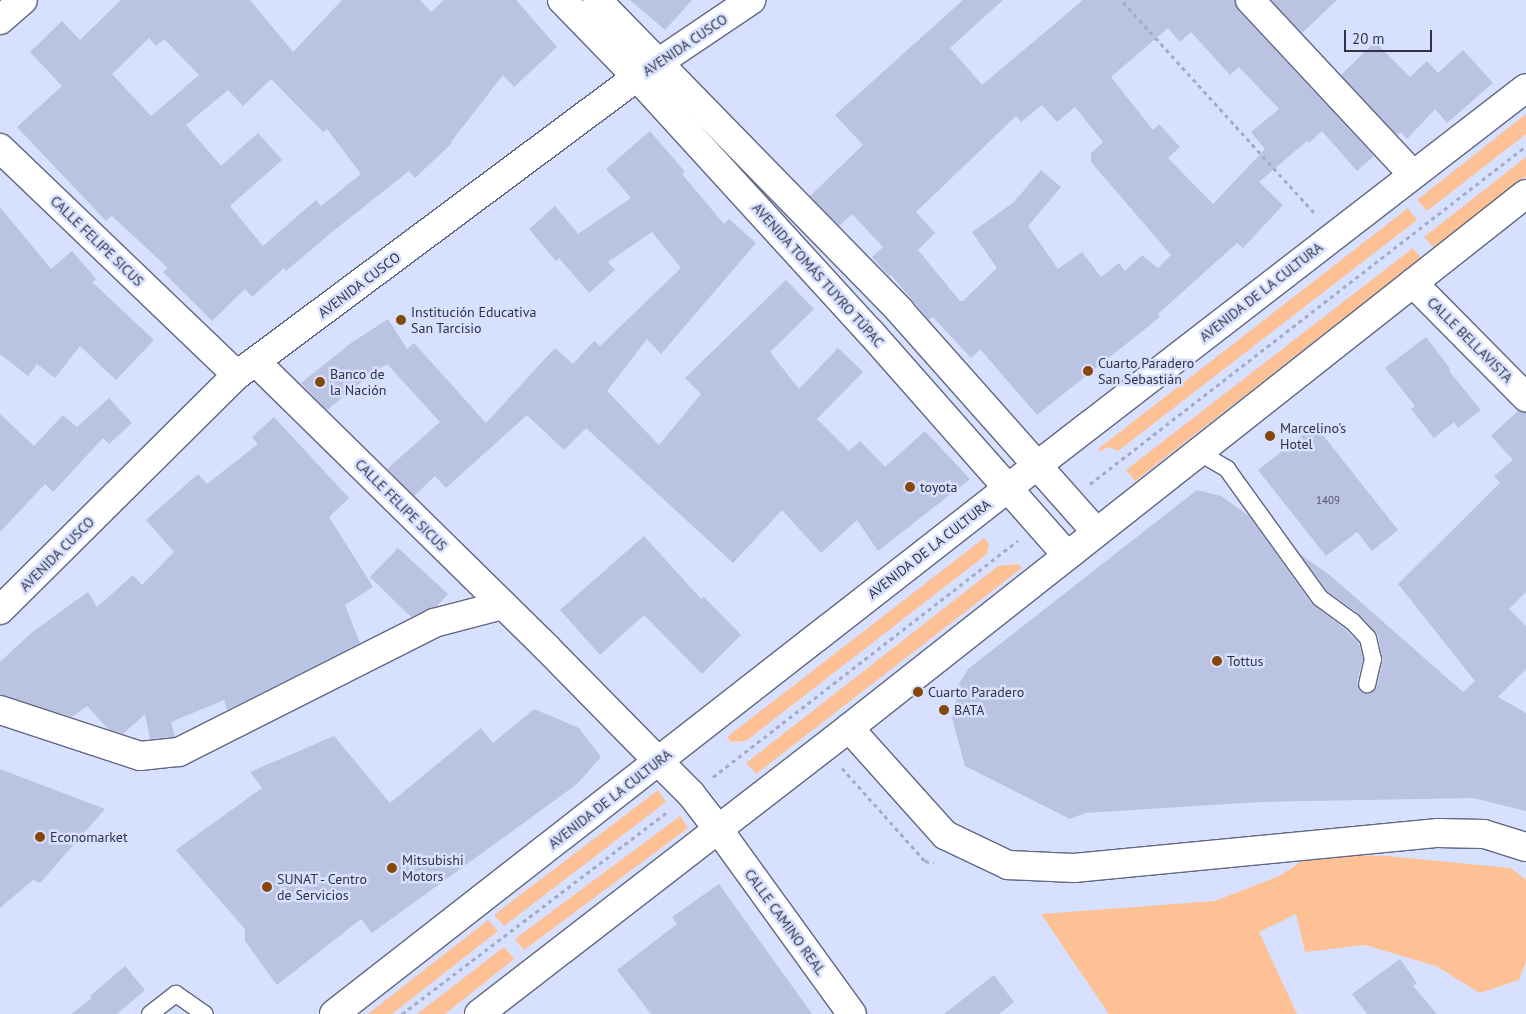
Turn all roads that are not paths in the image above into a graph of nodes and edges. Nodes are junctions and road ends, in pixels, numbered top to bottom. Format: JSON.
{"nodes":[{"id":1,"x":23,"y":0,"type":"edge"},
{"id":2,"x":562,"y":0,"type":"edge"},
{"id":3,"x":597,"y":0,"type":"edge"},
{"id":4,"x":751,"y":0,"type":"edge"},
{"id":5,"x":1250,"y":0,"type":"edge"},
{"id":6,"x":0,"y":20,"type":"edge"},
{"id":7,"x":647,"y":70,"type":"junction"},
{"id":8,"x":1526,"y":88,"type":"edge"},
{"id":9,"x":0,"y":148,"type":"edge"},
{"id":10,"x":1412,"y":174,"type":"junction"},
{"id":11,"x":1526,"y":194,"type":"edge"},
{"id":12,"x":1413,"y":283,"type":"junction"},
{"id":13,"x":246,"y":369,"type":"junction"},
{"id":14,"x":1526,"y":397,"type":"edge"},
{"id":15,"x":1198,"y":452,"type":"junction"},
{"id":16,"x":1037,"y":466,"type":"junction"},
{"id":17,"x":1008,"y":488,"type":"junction"},
{"id":18,"x":1096,"y":532,"type":"junction"},
{"id":19,"x":1067,"y":555,"type":"junction"},
{"id":20,"x":503,"y":605,"type":"junction"},
{"id":21,"x":0,"y":610,"type":"edge"},
{"id":22,"x":1367,"y":684,"type":"dead end"},
{"id":23,"x":0,"y":710,"type":"edge"},
{"id":24,"x":849,"y":728,"type":"junction"},
{"id":25,"x":658,"y":761,"type":"junction"},
{"id":26,"x":718,"y":829,"type":"junction"},
{"id":27,"x":1526,"y":847,"type":"edge"},
{"id":28,"x":150,"y":1014,"type":"edge"},
{"id":29,"x":205,"y":1014,"type":"edge"},
{"id":30,"x":334,"y":1014,"type":"edge"},
{"id":31,"x":478,"y":1014,"type":"edge"},
{"id":32,"x":852,"y":1014,"type":"edge"}],
"edges":[{"from":1,"to":6,"type":"main road"},
{"from":2,"to":7,"type":"main road","name":"AVENIDA TOMÁS TUYRO TÚPAC"},
{"from":3,"to":7,"type":"main road","name":"AVENIDA TOMÁS TUYRO TÚPAC"},
{"from":4,"to":7,"type":"main road","name":"AVENIDA CUSCO"},
{"from":5,"to":10,"type":"main road"},
{"from":7,"to":13,"type":"main road","name":"AVENIDA CUSCO"},
{"from":7,"to":16,"type":"main road","name":"AVENIDA TOMÁS TUYRO TÚPAC"},
{"from":7,"to":17,"type":"main road","name":"AVENIDA TOMÁS TUYRO TÚPAC"},
{"from":8,"to":10,"type":"main road","name":"AVENIDA DE LA CULTURA"},
{"from":9,"to":13,"type":"main road","name":"CALLE FELIPE SICUS"},
{"from":10,"to":16,"type":"main road","name":"AVENIDA DE LA CULTURA"},
{"from":11,"to":12,"type":"main road"},
{"from":12,"to":14,"type":"main road","name":"CALLE BELLAVISTA"},
{"from":12,"to":15,"type":"main road"},
{"from":13,"to":20,"type":"main road","name":"CALLE FELIPE SICUS"},
{"from":13,"to":21,"type":"main road","name":"AVENIDA CUSCO"},
{"from":15,"to":18,"type":"main road"},
{"from":15,"to":22,"type":"lane"},
{"from":16,"to":17,"type":"main road","name":"AVENIDA DE LA CULTURA"},
{"from":16,"to":18,"type":"main road","name":"AVENIDA TOMÁS TUYRO TÚPAC"},
{"from":17,"to":19,"type":"main road","name":"AVENIDA TOMÁS TUYRO TÚPAC"},
{"from":17,"to":25,"type":"main road","name":"AVENIDA DE LA CULTURA"},
{"from":18,"to":19,"type":"main road"},
{"from":19,"to":24,"type":"main road"},
{"from":20,"to":23,"type":"main road"},
{"from":20,"to":25,"type":"main road","name":"CALLE FELIPE SICUS"},
{"from":24,"to":26,"type":"main road"},
{"from":24,"to":27,"type":"main road"},
{"from":25,"to":26,"type":"main road"},
{"from":25,"to":30,"type":"main road","name":"AVENIDA DE LA CULTURA"},
{"from":26,"to":31,"type":"main road"},
{"from":26,"to":32,"type":"main road","name":"CALLE CAMINO REAL"},
{"from":28,"to":29,"type":"lane"}]}
